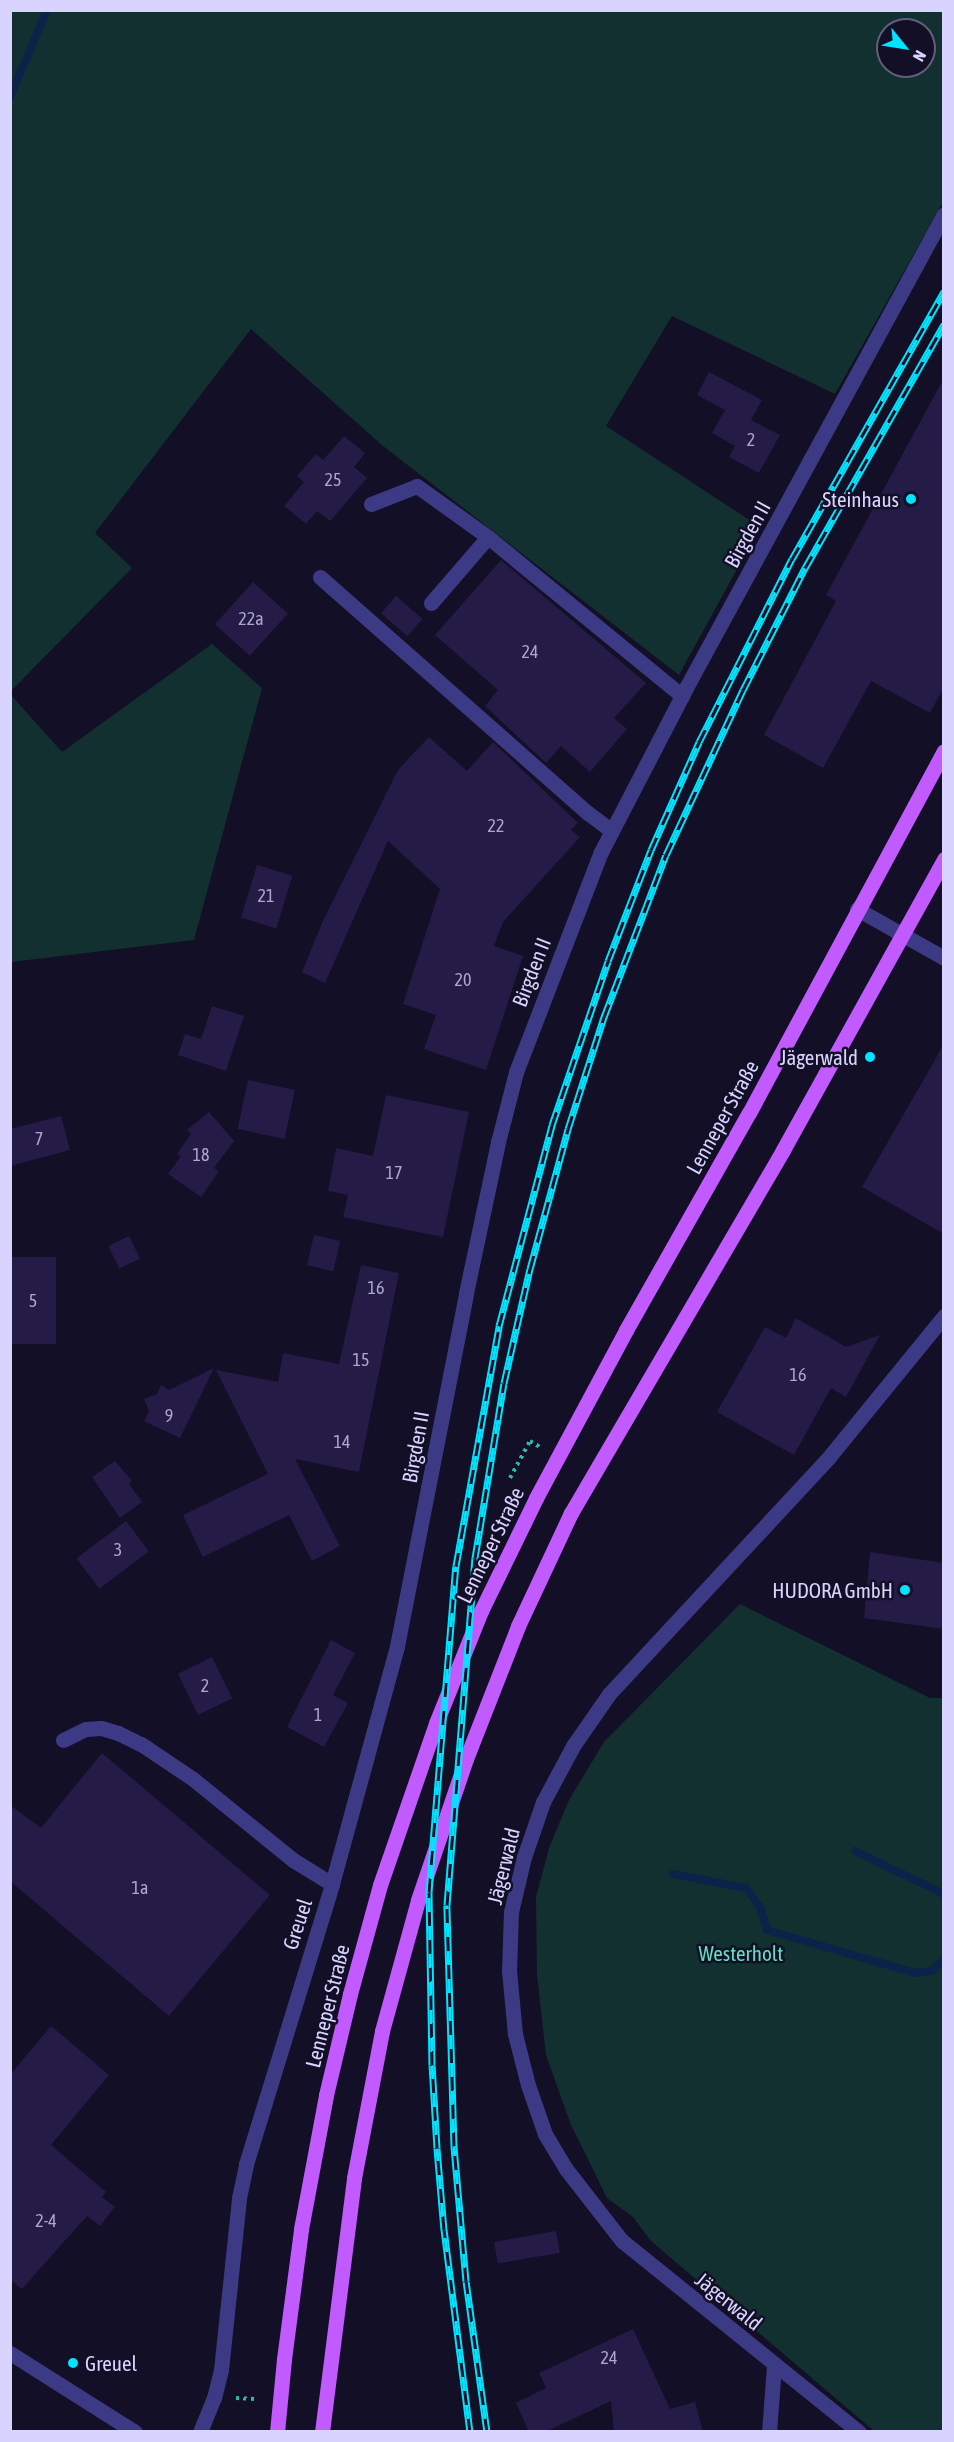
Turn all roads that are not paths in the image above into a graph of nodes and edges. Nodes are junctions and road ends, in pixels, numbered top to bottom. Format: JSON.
{"nodes":[{"id":1,"x":944,"y":214,"type":"edge"},
{"id":2,"x":371,"y":504,"type":"dead end"},
{"id":3,"x":488,"y":537,"type":"junction"},
{"id":4,"x":320,"y":577,"type":"dead end"},
{"id":5,"x":431,"y":603,"type":"dead end"},
{"id":6,"x":682,"y":696,"type":"junction"},
{"id":7,"x":944,"y":751,"type":"edge"},
{"id":8,"x":612,"y":831,"type":"junction"},
{"id":9,"x":944,"y":859,"type":"edge"},
{"id":10,"x":857,"y":909,"type":"junction"},
{"id":11,"x":902,"y":934,"type":"junction"},
{"id":12,"x":944,"y":958,"type":"edge"},
{"id":13,"x":944,"y":1316,"type":"edge"},
{"id":14,"x":63,"y":1740,"type":"dead end"},
{"id":15,"x":352,"y":1816,"type":"joint"},
{"id":16,"x":332,"y":1884,"type":"junction"},
{"id":17,"x":10,"y":2353,"type":"edge"},
{"id":18,"x":774,"y":2365,"type":"junction"},
{"id":19,"x":135,"y":2432,"type":"edge"},
{"id":20,"x":200,"y":2432,"type":"edge"},
{"id":21,"x":277,"y":2432,"type":"edge"},
{"id":22,"x":322,"y":2432,"type":"edge"},
{"id":23,"x":769,"y":2432,"type":"edge"},
{"id":24,"x":859,"y":2432,"type":"edge"}],
"edges":[{"from":1,"to":6,"type":"street","name":"Birgden II"},
{"from":2,"to":3,"type":"street"},
{"from":3,"to":5,"type":"street"},
{"from":3,"to":6,"type":"street"},
{"from":4,"to":8,"type":"street"},
{"from":6,"to":8,"type":"street","name":"Birgden II"},
{"from":7,"to":10,"type":"main road","name":"Lenneper Straße"},
{"from":8,"to":15,"type":"street","name":"Birgden II"},
{"from":9,"to":11,"type":"main road"},
{"from":10,"to":11,"type":"street"},
{"from":10,"to":21,"type":"main road","name":"Lenneper Straße"},
{"from":11,"to":12,"type":"street"},
{"from":11,"to":22,"type":"main road"},
{"from":13,"to":18,"type":"street","name":"Jägerwald"},
{"from":14,"to":16,"type":"street"},
{"from":15,"to":16,"type":"street","name":"Greuel"},
{"from":16,"to":20,"type":"street","name":"Greuel"},
{"from":17,"to":19,"type":"street"},
{"from":18,"to":23,"type":"street"},
{"from":18,"to":24,"type":"street","name":"Jägerwald"}]}
